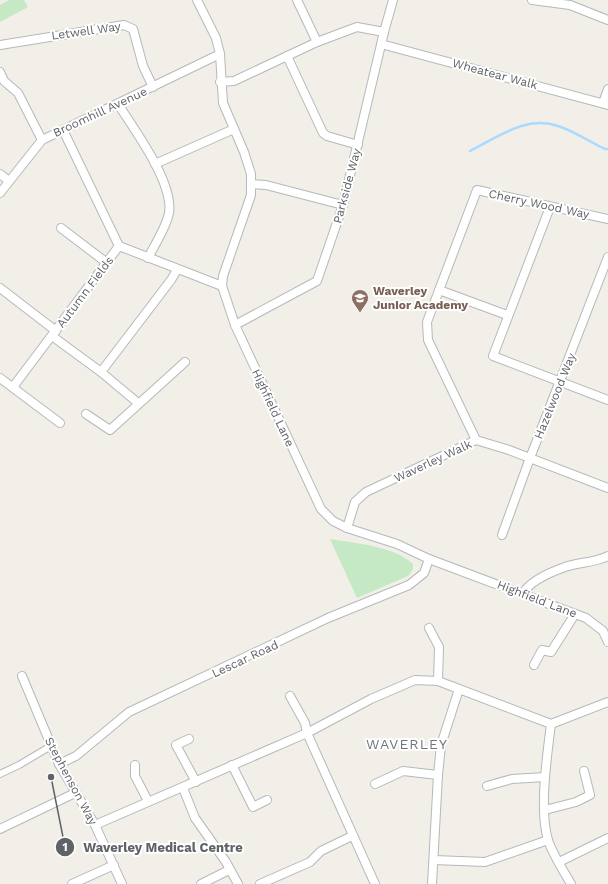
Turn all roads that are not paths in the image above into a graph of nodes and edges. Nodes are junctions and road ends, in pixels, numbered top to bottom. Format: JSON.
{"nodes":[{"id":1,"x":197,"y":0,"type":"edge"},
{"id":2,"x":297,"y":0,"type":"edge"},
{"id":3,"x":393,"y":0,"type":"edge"},
{"id":4,"x":532,"y":0,"type":"edge"},
{"id":5,"x":608,"y":20,"type":"edge"},
{"id":6,"x":384,"y":32,"type":"junction"},
{"id":7,"x":317,"y":42,"type":"junction"},
{"id":8,"x":381,"y":44,"type":"junction"},
{"id":9,"x":0,"y":45,"type":"edge"},
{"id":10,"x":220,"y":54,"type":"junction"},
{"id":11,"x":286,"y":56,"type":"junction"},
{"id":12,"x":0,"y":72,"type":"edge"},
{"id":13,"x":220,"y":82,"type":"junction"},
{"id":14,"x":154,"y":87,"type":"junction"},
{"id":15,"x":608,"y":89,"type":"edge"},
{"id":16,"x":118,"y":104,"type":"junction"},
{"id":17,"x":606,"y":104,"type":"edge"},
{"id":18,"x":234,"y":129,"type":"junction"},
{"id":19,"x":63,"y":130,"type":"junction"},
{"id":20,"x":42,"y":140,"type":"junction"},
{"id":21,"x":358,"y":145,"type":"junction"},
{"id":22,"x":155,"y":164,"type":"junction"},
{"id":23,"x":0,"y":174,"type":"edge"},
{"id":24,"x":9,"y":181,"type":"junction"},
{"id":25,"x":251,"y":184,"type":"junction"},
{"id":26,"x":0,"y":193,"type":"edge"},
{"id":27,"x":343,"y":205,"type":"junction"},
{"id":28,"x":550,"y":207,"type":"junction"},
{"id":29,"x":608,"y":219,"type":"edge"},
{"id":30,"x":61,"y":228,"type":"dead end"},
{"id":31,"x":119,"y":246,"type":"junction"},
{"id":32,"x":608,"y":257,"type":"edge"},
{"id":33,"x":148,"y":258,"type":"junction"},
{"id":34,"x":107,"y":263,"type":"junction"},
{"id":35,"x":177,"y":270,"type":"junction"},
{"id":36,"x":222,"y":286,"type":"junction"},
{"id":37,"x":0,"y":288,"type":"edge"},
{"id":38,"x":439,"y":290,"type":"junction"},
{"id":39,"x":507,"y":315,"type":"junction"},
{"id":40,"x":235,"y":324,"type":"junction"},
{"id":41,"x":54,"y":334,"type":"junction"},
{"id":42,"x":185,"y":362,"type":"dead end"},
{"id":43,"x":101,"y":372,"type":"junction"},
{"id":44,"x":0,"y":378,"type":"edge"},
{"id":45,"x":561,"y":383,"type":"junction"},
{"id":46,"x":13,"y":387,"type":"junction"},
{"id":47,"x":608,"y":400,"type":"edge"},
{"id":48,"x":138,"y":403,"type":"junction"},
{"id":49,"x":86,"y":414,"type":"dead end"},
{"id":50,"x":60,"y":423,"type":"dead end"},
{"id":51,"x":476,"y":440,"type":"junction"},
{"id":52,"x":530,"y":458,"type":"junction"},
{"id":53,"x":608,"y":488,"type":"edge"},
{"id":54,"x":347,"y":528,"type":"junction"},
{"id":55,"x":502,"y":535,"type":"dead end"},
{"id":56,"x":608,"y":556,"type":"edge"},
{"id":57,"x":429,"y":559,"type":"junction"},
{"id":58,"x":523,"y":593,"type":"junction"},
{"id":59,"x":575,"y":614,"type":"junction"},
{"id":60,"x":429,"y":628,"type":"dead end"},
{"id":61,"x":608,"y":642,"type":"edge"},
{"id":62,"x":534,"y":665,"type":"dead end"},
{"id":63,"x":22,"y":676,"type":"dead end"},
{"id":64,"x":438,"y":681,"type":"junction"},
{"id":65,"x":459,"y":689,"type":"junction"},
{"id":66,"x":290,"y":696,"type":"dead end"},
{"id":67,"x":608,"y":702,"type":"edge"},
{"id":68,"x":551,"y":724,"type":"junction"},
{"id":69,"x":307,"y":733,"type":"junction"},
{"id":70,"x":189,"y":739,"type":"dead end"},
{"id":71,"x":51,"y":746,"type":"junction"},
{"id":72,"x":59,"y":764,"type":"junction"},
{"id":73,"x":135,"y":765,"type":"dead end"},
{"id":74,"x":232,"y":765,"type":"junction"},
{"id":75,"x":584,"y":771,"type":"dead end"},
{"id":76,"x":0,"y":774,"type":"edge"},
{"id":77,"x":438,"y":775,"type":"junction"},
{"id":78,"x":545,"y":777,"type":"junction"},
{"id":79,"x":196,"y":782,"type":"junction"},
{"id":80,"x":376,"y":784,"type":"dead end"},
{"id":81,"x":487,"y":786,"type":"dead end"},
{"id":82,"x":183,"y":788,"type":"junction"},
{"id":83,"x":75,"y":792,"type":"junction"},
{"id":84,"x":267,"y":800,"type":"dead end"},
{"id":85,"x":148,"y":801,"type":"junction"},
{"id":86,"x":545,"y":810,"type":"junction"},
{"id":87,"x":95,"y":825,"type":"junction"},
{"id":88,"x":0,"y":829,"type":"edge"},
{"id":89,"x":352,"y":836,"type":"junction"},
{"id":90,"x":608,"y":838,"type":"edge"},
{"id":91,"x":548,"y":840,"type":"junction"},
{"id":92,"x":434,"y":860,"type":"junction"},
{"id":93,"x":559,"y":862,"type":"junction"},
{"id":94,"x":114,"y":865,"type":"junction"},
{"id":95,"x":229,"y":870,"type":"junction"},
{"id":96,"x":72,"y":884,"type":"edge"},
{"id":97,"x":122,"y":884,"type":"edge"},
{"id":98,"x":201,"y":884,"type":"edge"},
{"id":99,"x":238,"y":884,"type":"edge"},
{"id":100,"x":260,"y":884,"type":"edge"},
{"id":101,"x":375,"y":884,"type":"edge"},
{"id":102,"x":432,"y":884,"type":"edge"},
{"id":103,"x":571,"y":884,"type":"edge"}],
"edges":[{"from":1,"to":10,"type":"street"},
{"from":2,"to":7,"type":"street"},
{"from":3,"to":6,"type":"street","name":"Parkside Way"},
{"from":4,"to":5,"type":"street"},
{"from":6,"to":7,"type":"street"},
{"from":6,"to":8,"type":"street","name":"Parkside Way"},
{"from":7,"to":11,"type":"street"},
{"from":8,"to":17,"type":"street","name":"Wheatear Walk"},
{"from":8,"to":21,"type":"street","name":"Parkside Way"},
{"from":9,"to":14,"type":"street","name":"Letwell Way"},
{"from":10,"to":13,"type":"street"},
{"from":10,"to":14,"type":"street","name":"Broomhill Avenue"},
{"from":11,"to":13,"type":"street"},
{"from":11,"to":21,"type":"street"},
{"from":12,"to":20,"type":"street"},
{"from":13,"to":18,"type":"street"},
{"from":14,"to":16,"type":"street","name":"Broomhill Avenue"},
{"from":15,"to":17,"type":"street"},
{"from":16,"to":19,"type":"street","name":"Broomhill Avenue"},
{"from":16,"to":22,"type":"street"},
{"from":18,"to":22,"type":"street"},
{"from":18,"to":25,"type":"street"},
{"from":19,"to":20,"type":"street","name":"Broomhill Avenue"},
{"from":19,"to":31,"type":"street"},
{"from":20,"to":24,"type":"street","name":"Broomhill Avenue"},
{"from":21,"to":27,"type":"street","name":"Parkside Way"},
{"from":22,"to":33,"type":"street"},
{"from":23,"to":24,"type":"street"},
{"from":24,"to":26,"type":"street","name":"Broomhill Avenue"},
{"from":25,"to":27,"type":"street"},
{"from":25,"to":36,"type":"street"},
{"from":27,"to":40,"type":"street","name":"Parkside Way"},
{"from":28,"to":29,"type":"street","name":"Cherry Wood Way"},
{"from":28,"to":38,"type":"street","name":"Cherry Wood Way"},
{"from":28,"to":39,"type":"street"},
{"from":30,"to":34,"type":"street"},
{"from":31,"to":33,"type":"street","name":"Autumn Fields"},
{"from":31,"to":34,"type":"street","name":"Autumn Fields"},
{"from":32,"to":45,"type":"street","name":"Hazelwood Way"},
{"from":33,"to":35,"type":"street","name":"Autumn Fields"},
{"from":34,"to":41,"type":"street","name":"Autumn Fields"},
{"from":35,"to":36,"type":"street","name":"Autumn Fields"},
{"from":35,"to":43,"type":"street"},
{"from":36,"to":40,"type":"street","name":"Highfield Lane"},
{"from":37,"to":41,"type":"street"},
{"from":38,"to":39,"type":"street"},
{"from":38,"to":51,"type":"street","name":"Cherry Wood Way"},
{"from":39,"to":45,"type":"street"},
{"from":40,"to":54,"type":"street","name":"Highfield Lane"},
{"from":41,"to":43,"type":"street"},
{"from":41,"to":46,"type":"street","name":"Autumn Fields"},
{"from":42,"to":48,"type":"street"},
{"from":43,"to":48,"type":"street"},
{"from":44,"to":46,"type":"street"},
{"from":45,"to":47,"type":"street"},
{"from":45,"to":52,"type":"street","name":"Hazelwood Way"},
{"from":46,"to":50,"type":"street"},
{"from":48,"to":49,"type":"street"},
{"from":51,"to":52,"type":"street","name":"Waverley Walk"},
{"from":51,"to":54,"type":"street","name":"Waverley Walk"},
{"from":52,"to":53,"type":"street","name":"Waverley Walk"},
{"from":52,"to":55,"type":"street","name":"Hazelwood Way"},
{"from":54,"to":57,"type":"street","name":"Highfield Lane"},
{"from":56,"to":58,"type":"street"},
{"from":57,"to":58,"type":"street","name":"Highfield Lane"},
{"from":57,"to":72,"type":"street","name":"Lescar Road"},
{"from":58,"to":59,"type":"street","name":"Highfield Lane"},
{"from":59,"to":61,"type":"street","name":"Highfield Lane"},
{"from":59,"to":62,"type":"street"},
{"from":60,"to":64,"type":"street"},
{"from":63,"to":71,"type":"street","name":"Stephenson Way"},
{"from":64,"to":65,"type":"street"},
{"from":64,"to":69,"type":"street"},
{"from":65,"to":68,"type":"street"},
{"from":65,"to":77,"type":"street"},
{"from":66,"to":69,"type":"street"},
{"from":67,"to":68,"type":"street"},
{"from":68,"to":78,"type":"street"},
{"from":69,"to":74,"type":"street"},
{"from":69,"to":89,"type":"street"},
{"from":70,"to":79,"type":"street"},
{"from":71,"to":72,"type":"street","name":"Stephenson Way"},
{"from":71,"to":76,"type":"street"},
{"from":72,"to":83,"type":"street","name":"Stephenson Way"},
{"from":73,"to":85,"type":"street"},
{"from":74,"to":79,"type":"street"},
{"from":74,"to":84,"type":"street"},
{"from":75,"to":86,"type":"street"},
{"from":77,"to":80,"type":"street"},
{"from":77,"to":92,"type":"street"},
{"from":78,"to":81,"type":"street"},
{"from":78,"to":86,"type":"street"},
{"from":79,"to":82,"type":"street"},
{"from":82,"to":85,"type":"street"},
{"from":82,"to":95,"type":"street"},
{"from":83,"to":87,"type":"street","name":"Stephenson Way"},
{"from":83,"to":88,"type":"street"},
{"from":85,"to":87,"type":"street"},
{"from":86,"to":91,"type":"street"},
{"from":87,"to":94,"type":"street","name":"Stephenson Way"},
{"from":89,"to":100,"type":"street"},
{"from":89,"to":101,"type":"street"},
{"from":90,"to":93,"type":"street"},
{"from":91,"to":92,"type":"street"},
{"from":91,"to":93,"type":"street"},
{"from":92,"to":102,"type":"street"},
{"from":93,"to":103,"type":"street"},
{"from":94,"to":96,"type":"street"},
{"from":94,"to":97,"type":"street","name":"Stephenson Way"},
{"from":95,"to":98,"type":"street"},
{"from":95,"to":99,"type":"street"}]}
